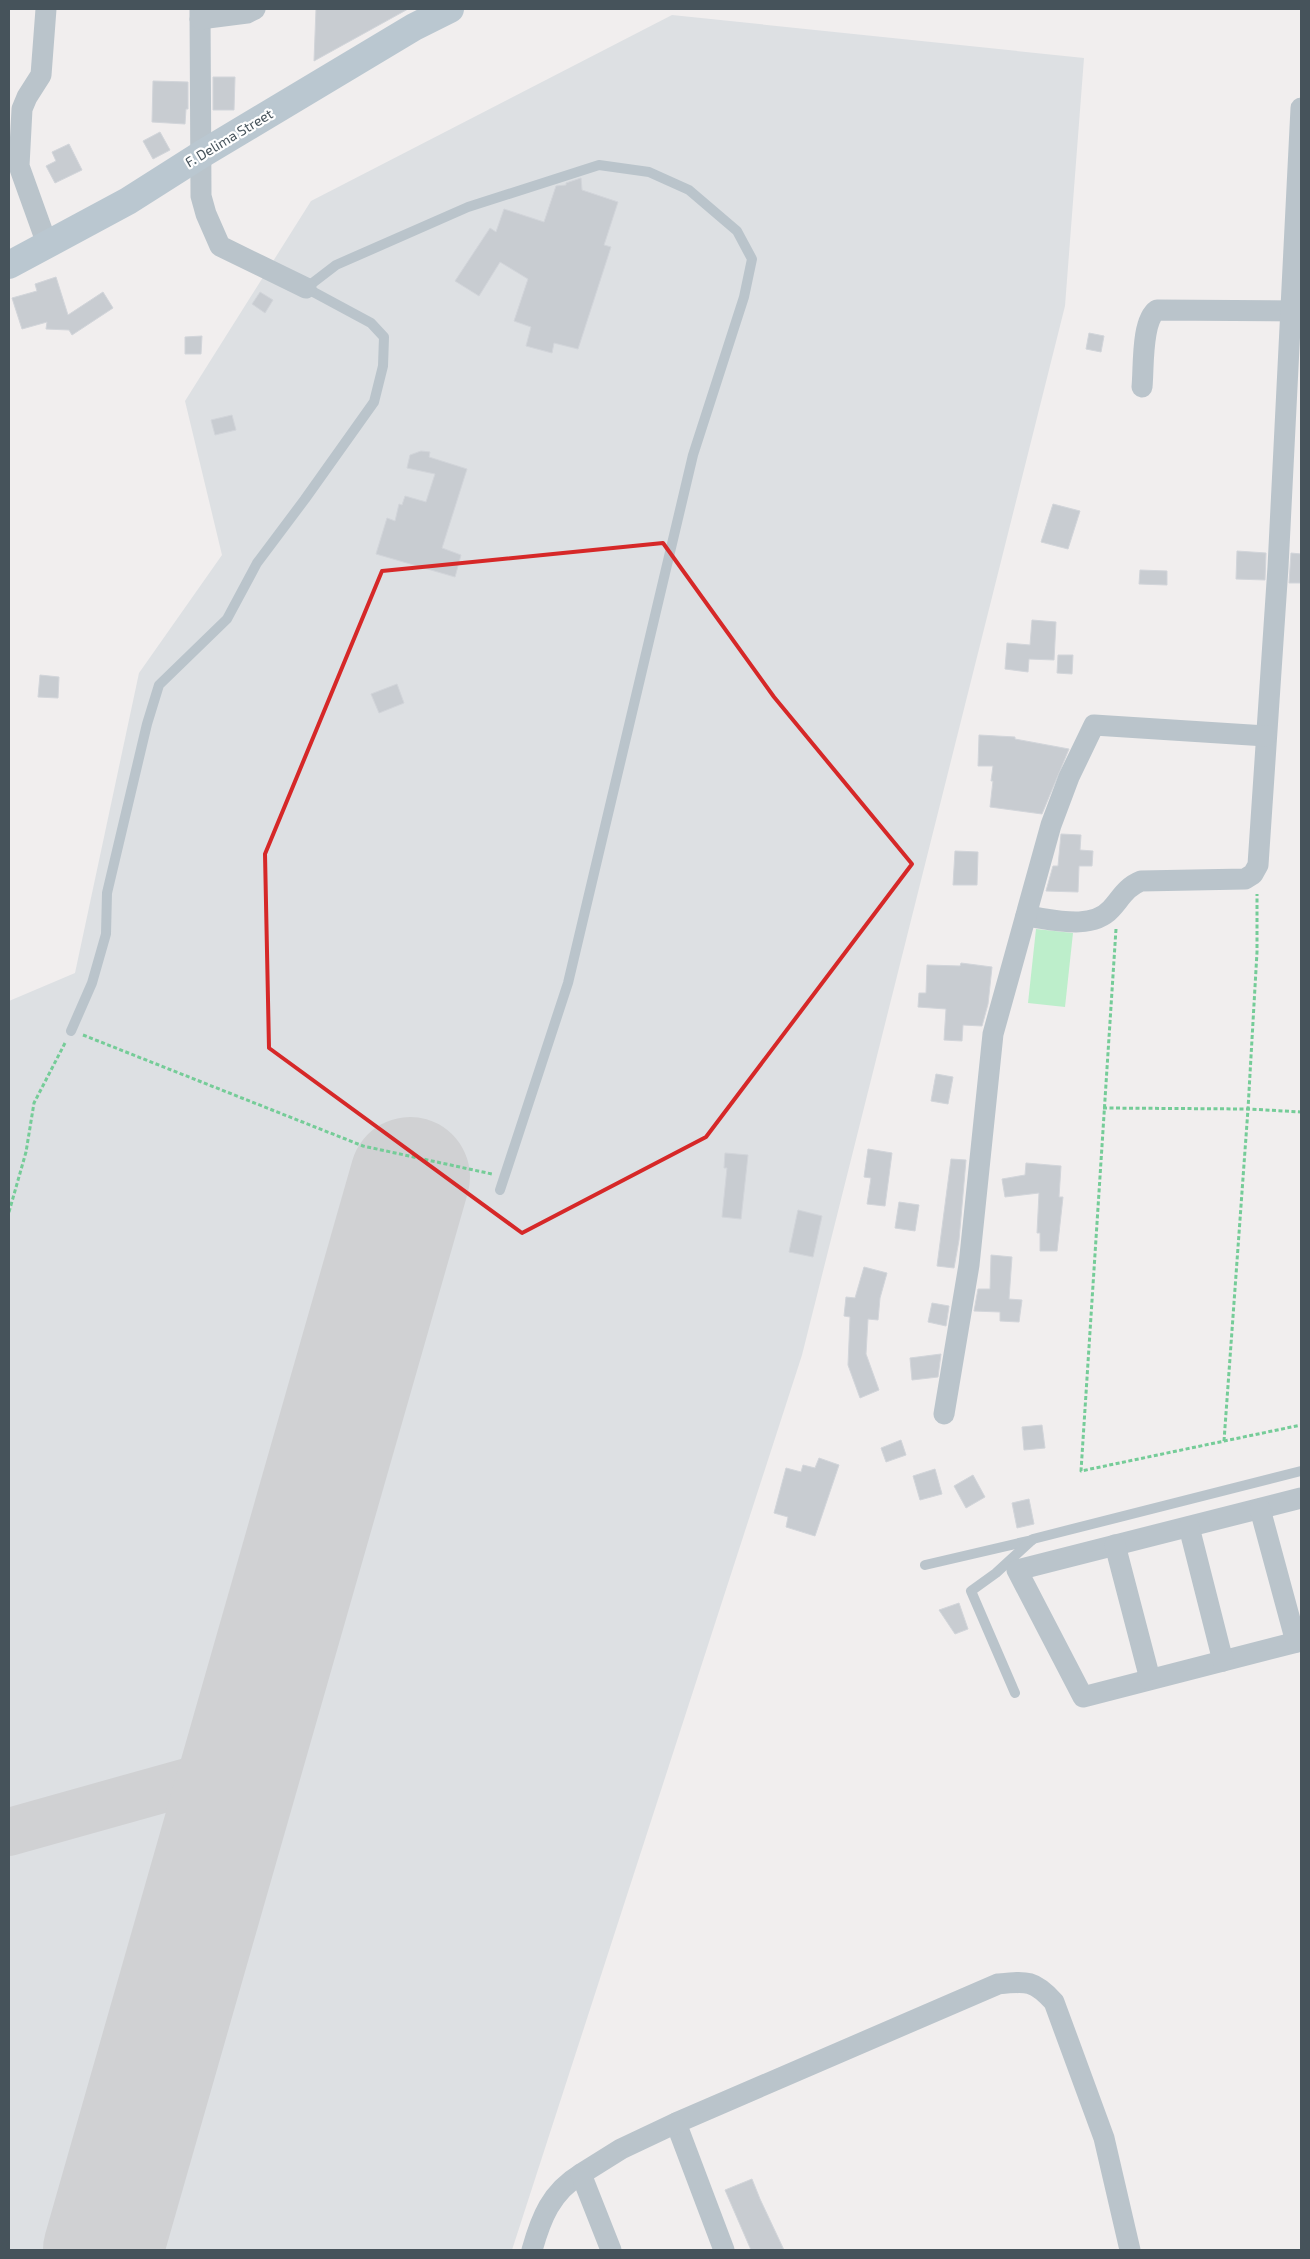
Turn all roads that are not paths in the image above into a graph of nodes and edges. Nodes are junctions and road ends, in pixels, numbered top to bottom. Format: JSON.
{"nodes":[{"id":1,"x":46,"y":9,"type":"edge"},
{"id":2,"x":255,"y":9,"type":"edge"},
{"id":3,"x":450,"y":9,"type":"edge"},
{"id":4,"x":200,"y":14,"type":"edge"},
{"id":5,"x":414,"y":18,"type":"edge"},
{"id":6,"x":1301,"y":108,"type":"edge"},
{"id":7,"x":202,"y":154,"type":"junction"},
{"id":8,"x":47,"y":244,"type":"junction"},
{"id":9,"x":9,"y":265,"type":"edge"},
{"id":10,"x":306,"y":288,"type":"junction"},
{"id":11,"x":1296,"y":311,"type":"edge"},
{"id":12,"x":1142,"y":387,"type":"dead end"},
{"id":13,"x":1266,"y":736,"type":"junction"},
{"id":14,"x":1026,"y":916,"type":"junction"},
{"id":15,"x":71,"y":1031,"type":"road end"},
{"id":16,"x":500,"y":1190,"type":"dead end"},
{"id":17,"x":944,"y":1414,"type":"dead end"},
{"id":18,"x":1301,"y":1471,"type":"edge"},
{"id":19,"x":1301,"y":1498,"type":"edge"},
{"id":20,"x":1260,"y":1508,"type":"junction"},
{"id":21,"x":1189,"y":1527,"type":"junction"},
{"id":22,"x":1033,"y":1539,"type":"junction"},
{"id":23,"x":1115,"y":1545,"type":"junction"},
{"id":24,"x":925,"y":1565,"type":"dead end"},
{"id":25,"x":1298,"y":1641,"type":"edge"},
{"id":26,"x":1223,"y":1661,"type":"junction"},
{"id":27,"x":1150,"y":1679,"type":"junction"},
{"id":28,"x":1016,"y":1694,"type":"dead end"},
{"id":29,"x":676,"y":2123,"type":"junction"},
{"id":30,"x":581,"y":2174,"type":"junction"},
{"id":31,"x":532,"y":2250,"type":"edge"},
{"id":32,"x":610,"y":2250,"type":"edge"},
{"id":33,"x":724,"y":2250,"type":"edge"},
{"id":34,"x":1130,"y":2250,"type":"edge"}],
"edges":[{"from":1,"to":8,"type":"street"},
{"from":2,"to":4,"type":"street"},
{"from":3,"to":5,"type":"street","name":"F. Delima Street"},
{"from":4,"to":7,"type":"street"},
{"from":5,"to":7,"type":"street","name":"F. Delima Street"},
{"from":6,"to":11,"type":"street"},
{"from":7,"to":8,"type":"street","name":"F. Delima Street"},
{"from":7,"to":10,"type":"street"},
{"from":8,"to":9,"type":"street","name":"F. Delima Street"},
{"from":10,"to":15,"type":"lane"},
{"from":10,"to":16,"type":"lane"},
{"from":11,"to":12,"type":"street"},
{"from":11,"to":13,"type":"street"},
{"from":13,"to":14,"type":"street"},
{"from":13,"to":14,"type":"street"},
{"from":14,"to":17,"type":"street"},
{"from":18,"to":22,"type":"lane"},
{"from":19,"to":20,"type":"street"},
{"from":20,"to":21,"type":"street"},
{"from":20,"to":25,"type":"street"},
{"from":21,"to":23,"type":"street"},
{"from":21,"to":26,"type":"street"},
{"from":22,"to":24,"type":"lane"},
{"from":22,"to":28,"type":"lane"},
{"from":23,"to":27,"type":"street"},
{"from":23,"to":27,"type":"street"},
{"from":25,"to":26,"type":"street"},
{"from":26,"to":27,"type":"street"},
{"from":29,"to":30,"type":"street"},
{"from":29,"to":33,"type":"street"},
{"from":29,"to":34,"type":"street"},
{"from":30,"to":31,"type":"street"},
{"from":30,"to":32,"type":"street"}]}
